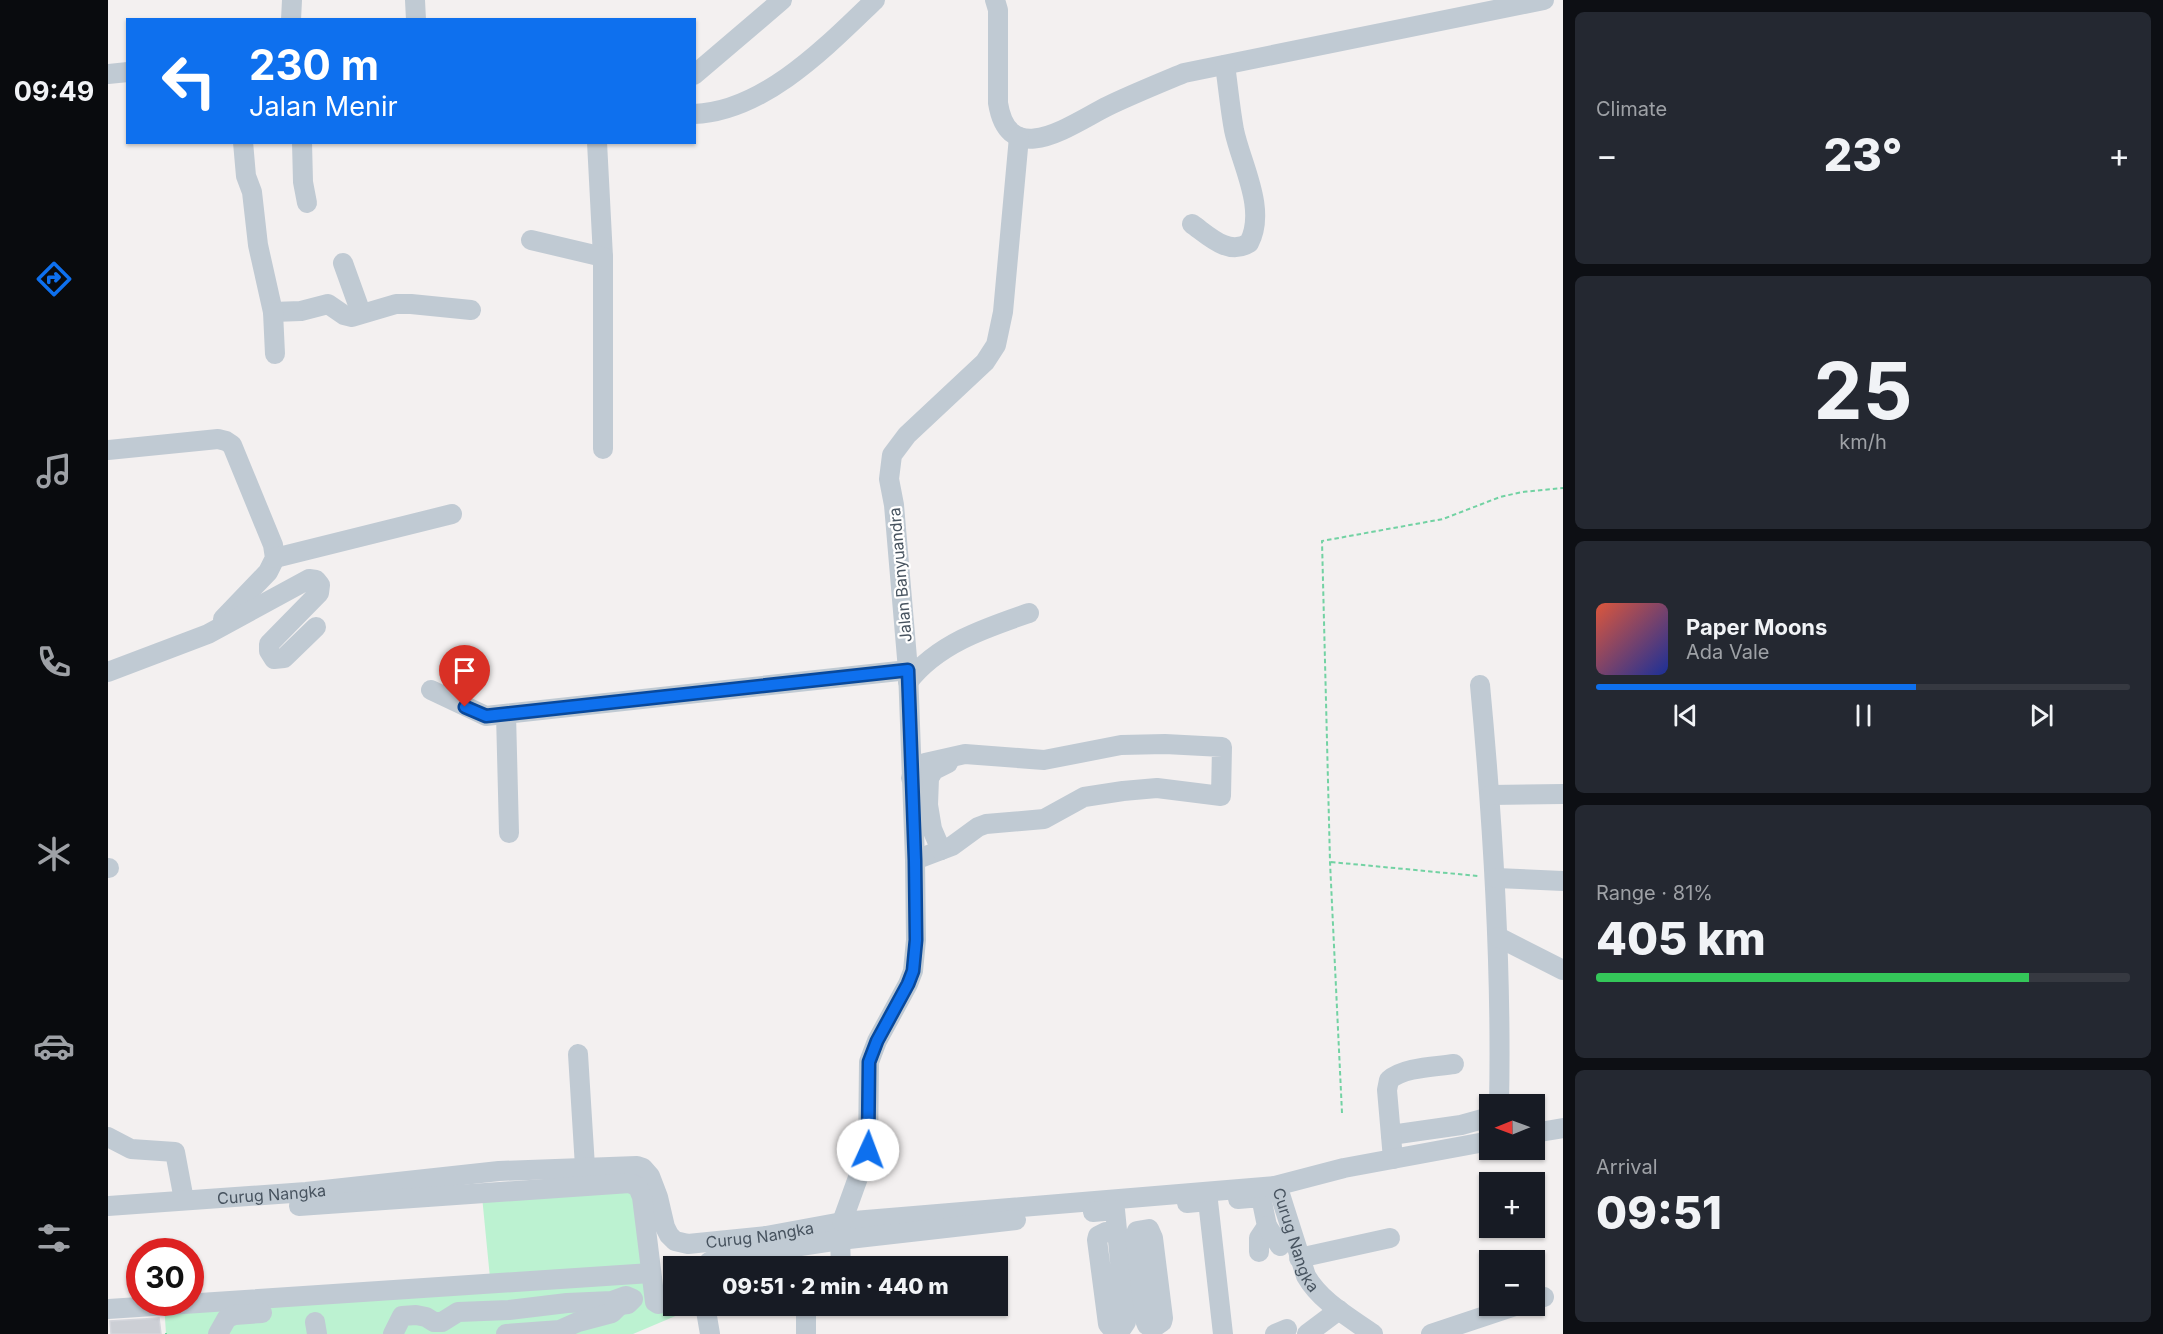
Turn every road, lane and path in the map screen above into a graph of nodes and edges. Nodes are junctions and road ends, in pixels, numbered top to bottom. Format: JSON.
{"nodes":[{"id":1,"x":292,"y":0,"type":"edge"},
{"id":2,"x":415,"y":0,"type":"edge"},
{"id":3,"x":782,"y":0,"type":"edge"},
{"id":4,"x":875,"y":0,"type":"edge"},
{"id":5,"x":995,"y":0,"type":"edge"},
{"id":6,"x":1544,"y":0,"type":"edge"},
{"id":7,"x":291,"y":18,"type":"edge"},
{"id":8,"x":416,"y":18,"type":"edge"},
{"id":9,"x":1225,"y":65,"type":"junction"},
{"id":10,"x":126,"y":72,"type":"edge"},
{"id":11,"x":696,"y":73,"type":"edge"},
{"id":12,"x":108,"y":74,"type":"edge"},
{"id":13,"x":696,"y":114,"type":"edge"},
{"id":14,"x":1018,"y":137,"type":"junction"},
{"id":15,"x":243,"y":144,"type":"edge"},
{"id":16,"x":302,"y":144,"type":"edge"},
{"id":17,"x":597,"y":144,"type":"edge"},
{"id":18,"x":308,"y":203,"type":"dead end"},
{"id":19,"x":1192,"y":224,"type":"dead end"},
{"id":20,"x":531,"y":240,"type":"dead end"},
{"id":21,"x":603,"y":257,"type":"junction"},
{"id":22,"x":343,"y":263,"type":"dead end"},
{"id":23,"x":471,"y":310,"type":"dead end"},
{"id":24,"x":273,"y":312,"type":"junction"},
{"id":25,"x":361,"y":313,"type":"junction"},
{"id":26,"x":275,"y":354,"type":"dead end"},
{"id":27,"x":603,"y":449,"type":"dead end"},
{"id":28,"x":108,"y":450,"type":"edge"},
{"id":29,"x":1563,"y":488,"type":"edge"},
{"id":30,"x":452,"y":514,"type":"dead end"},
{"id":31,"x":275,"y":558,"type":"junction"},
{"id":32,"x":1029,"y":614,"type":"dead end"},
{"id":33,"x":316,"y":627,"type":"dead end"},
{"id":34,"x":208,"y":634,"type":"junction"},
{"id":35,"x":108,"y":672,"type":"edge"},
{"id":36,"x":908,"y":676,"type":"junction"},
{"id":37,"x":1480,"y":685,"type":"dead end"},
{"id":38,"x":431,"y":690,"type":"dead end"},
{"id":39,"x":506,"y":714,"type":"junction"},
{"id":40,"x":965,"y":754,"type":"junction"},
{"id":41,"x":911,"y":778,"type":"junction"},
{"id":42,"x":1563,"y":794,"type":"edge"},
{"id":43,"x":1490,"y":795,"type":"junction"},
{"id":44,"x":509,"y":833,"type":"dead end"},
{"id":45,"x":927,"y":855,"type":"junction"},
{"id":46,"x":1330,"y":862,"type":"junction"},
{"id":47,"x":1496,"y":878,"type":"junction"},
{"id":48,"x":1563,"y":881,"type":"edge"},
{"id":49,"x":1498,"y":937,"type":"junction"},
{"id":50,"x":1563,"y":970,"type":"edge"},
{"id":51,"x":578,"y":1054,"type":"dead end"},
{"id":52,"x":1454,"y":1064,"type":"dead end"},
{"id":53,"x":1499,"y":1094,"type":"edge"},
{"id":54,"x":1342,"y":1113,"type":"dead end"},
{"id":55,"x":1479,"y":1121,"type":"edge"},
{"id":56,"x":1563,"y":1128,"type":"edge"},
{"id":57,"x":1545,"y":1131,"type":"edge"},
{"id":58,"x":1391,"y":1135,"type":"junction"},
{"id":59,"x":108,"y":1137,"type":"edge"},
{"id":60,"x":1479,"y":1144,"type":"edge"},
{"id":61,"x":1393,"y":1159,"type":"junction"},
{"id":62,"x":585,"y":1167,"type":"junction"},
{"id":63,"x":1275,"y":1186,"type":"junction"},
{"id":64,"x":184,"y":1200,"type":"junction"},
{"id":65,"x":1208,"y":1201,"type":"junction"},
{"id":66,"x":108,"y":1206,"type":"edge"},
{"id":67,"x":1115,"y":1210,"type":"junction"},
{"id":68,"x":108,"y":1218,"type":"edge"},
{"id":69,"x":1267,"y":1226,"type":"junction"},
{"id":70,"x":841,"y":1231,"type":"junction"},
{"id":71,"x":1118,"y":1234,"type":"junction"},
{"id":72,"x":1390,"y":1238,"type":"dead end"},
{"id":73,"x":698,"y":1243,"type":"junction"},
{"id":74,"x":1280,"y":1246,"type":"dead end"},
{"id":75,"x":1259,"y":1252,"type":"dead end"},
{"id":76,"x":699,"y":1256,"type":"edge"},
{"id":77,"x":728,"y":1256,"type":"edge"},
{"id":78,"x":840,"y":1256,"type":"edge"},
{"id":79,"x":1299,"y":1258,"type":"junction"},
{"id":80,"x":1135,"y":1265,"type":"junction"},
{"id":81,"x":651,"y":1273,"type":"junction"},
{"id":82,"x":1101,"y":1273,"type":"junction"},
{"id":83,"x":654,"y":1296,"type":"junction"},
{"id":84,"x":624,"y":1301,"type":"junction"},
{"id":85,"x":567,"y":1303,"type":"junction"},
{"id":86,"x":663,"y":1303,"type":"edge"},
{"id":87,"x":108,"y":1309,"type":"edge"},
{"id":88,"x":1339,"y":1310,"type":"junction"},
{"id":89,"x":262,"y":1313,"type":"dead end"},
{"id":90,"x":707,"y":1316,"type":"edge"},
{"id":91,"x":806,"y":1316,"type":"edge"},
{"id":92,"x":1485,"y":1316,"type":"edge"},
{"id":93,"x":569,"y":1331,"type":"edge"},
{"id":94,"x":218,"y":1334,"type":"edge"},
{"id":95,"x":393,"y":1334,"type":"edge"},
{"id":96,"x":506,"y":1334,"type":"edge"},
{"id":97,"x":710,"y":1334,"type":"edge"},
{"id":98,"x":806,"y":1334,"type":"edge"},
{"id":99,"x":1223,"y":1334,"type":"edge"},
{"id":100,"x":1307,"y":1334,"type":"edge"},
{"id":101,"x":1373,"y":1334,"type":"edge"},
{"id":102,"x":1431,"y":1334,"type":"edge"}],
"edges":[{"from":1,"to":7,"type":"street"},
{"from":2,"to":8,"type":"street"},
{"from":3,"to":11,"type":"street"},
{"from":4,"to":13,"type":"street"},
{"from":5,"to":14,"type":"street"},
{"from":6,"to":9,"type":"street"},
{"from":9,"to":14,"type":"street"},
{"from":9,"to":19,"type":"street"},
{"from":10,"to":12,"type":"street"},
{"from":14,"to":36,"type":"street","name":"Jalan Banyuandra"},
{"from":15,"to":24,"type":"street"},
{"from":16,"to":18,"type":"street"},
{"from":17,"to":21,"type":"street"},
{"from":20,"to":21,"type":"street"},
{"from":21,"to":27,"type":"street"},
{"from":22,"to":25,"type":"street"},
{"from":23,"to":25,"type":"street"},
{"from":24,"to":25,"type":"street"},
{"from":24,"to":26,"type":"street"},
{"from":28,"to":31,"type":"street"},
{"from":29,"to":46,"type":"path"},
{"from":30,"to":31,"type":"street"},
{"from":31,"to":34,"type":"street"},
{"from":32,"to":36,"type":"street"},
{"from":33,"to":34,"type":"street"},
{"from":34,"to":35,"type":"street"},
{"from":36,"to":39,"type":"street"},
{"from":36,"to":41,"type":"street","name":"Jalan Banyuandra"},
{"from":37,"to":43,"type":"street"},
{"from":38,"to":39,"type":"street"},
{"from":39,"to":44,"type":"street"},
{"from":40,"to":41,"type":"street"},
{"from":40,"to":45,"type":"street"},
{"from":40,"to":45,"type":"street"},
{"from":41,"to":45,"type":"street","name":"Jalan Banyuandra"},
{"from":42,"to":43,"type":"street"},
{"from":43,"to":47,"type":"street"},
{"from":45,"to":70,"type":"street","name":"Jalan Banyuandra"},
{"from":46,"to":47,"type":"path"},
{"from":46,"to":54,"type":"path"},
{"from":47,"to":48,"type":"street"},
{"from":47,"to":49,"type":"street"},
{"from":49,"to":50,"type":"street"},
{"from":49,"to":53,"type":"street"},
{"from":51,"to":62,"type":"street"},
{"from":52,"to":58,"type":"street"},
{"from":55,"to":58,"type":"street"},
{"from":56,"to":57,"type":"street"},
{"from":58,"to":61,"type":"street"},
{"from":59,"to":64,"type":"street"},
{"from":60,"to":61,"type":"street"},
{"from":61,"to":63,"type":"street"},
{"from":62,"to":64,"type":"street","name":"Curug Nangka"},
{"from":62,"to":73,"type":"street","name":"Curug Nangka"},
{"from":63,"to":70,"type":"street","name":"Curug Nangka"},
{"from":63,"to":79,"type":"street","name":"Curug Nangka"},
{"from":64,"to":66,"type":"street","name":"Curug Nangka"},
{"from":65,"to":67,"type":"street"},
{"from":65,"to":69,"type":"street"},
{"from":65,"to":99,"type":"street"},
{"from":67,"to":70,"type":"street"},
{"from":67,"to":71,"type":"street"},
{"from":68,"to":81,"type":"street"},
{"from":69,"to":74,"type":"street"},
{"from":69,"to":75,"type":"street"},
{"from":70,"to":73,"type":"street","name":"Curug Nangka"},
{"from":70,"to":77,"type":"street"},
{"from":70,"to":78,"type":"street","name":"Jalan Banyuandra"},
{"from":71,"to":80,"type":"street"},
{"from":71,"to":82,"type":"street"},
{"from":72,"to":79,"type":"street"},
{"from":73,"to":76,"type":"street"},
{"from":79,"to":88,"type":"street","name":"Curug Nangka"},
{"from":80,"to":82,"type":"street"},
{"from":80,"to":82,"type":"street"},
{"from":81,"to":83,"type":"street"},
{"from":81,"to":87,"type":"street"},
{"from":83,"to":84,"type":"street"},
{"from":83,"to":86,"type":"street"},
{"from":84,"to":85,"type":"street"},
{"from":84,"to":93,"type":"street"},
{"from":85,"to":93,"type":"street"},
{"from":85,"to":95,"type":"street"},
{"from":88,"to":100,"type":"street"},
{"from":88,"to":101,"type":"street","name":"Curug Nangka"},
{"from":89,"to":94,"type":"street"},
{"from":90,"to":97,"type":"street"},
{"from":91,"to":98,"type":"street"},
{"from":92,"to":102,"type":"street"},
{"from":93,"to":96,"type":"street"}]}
